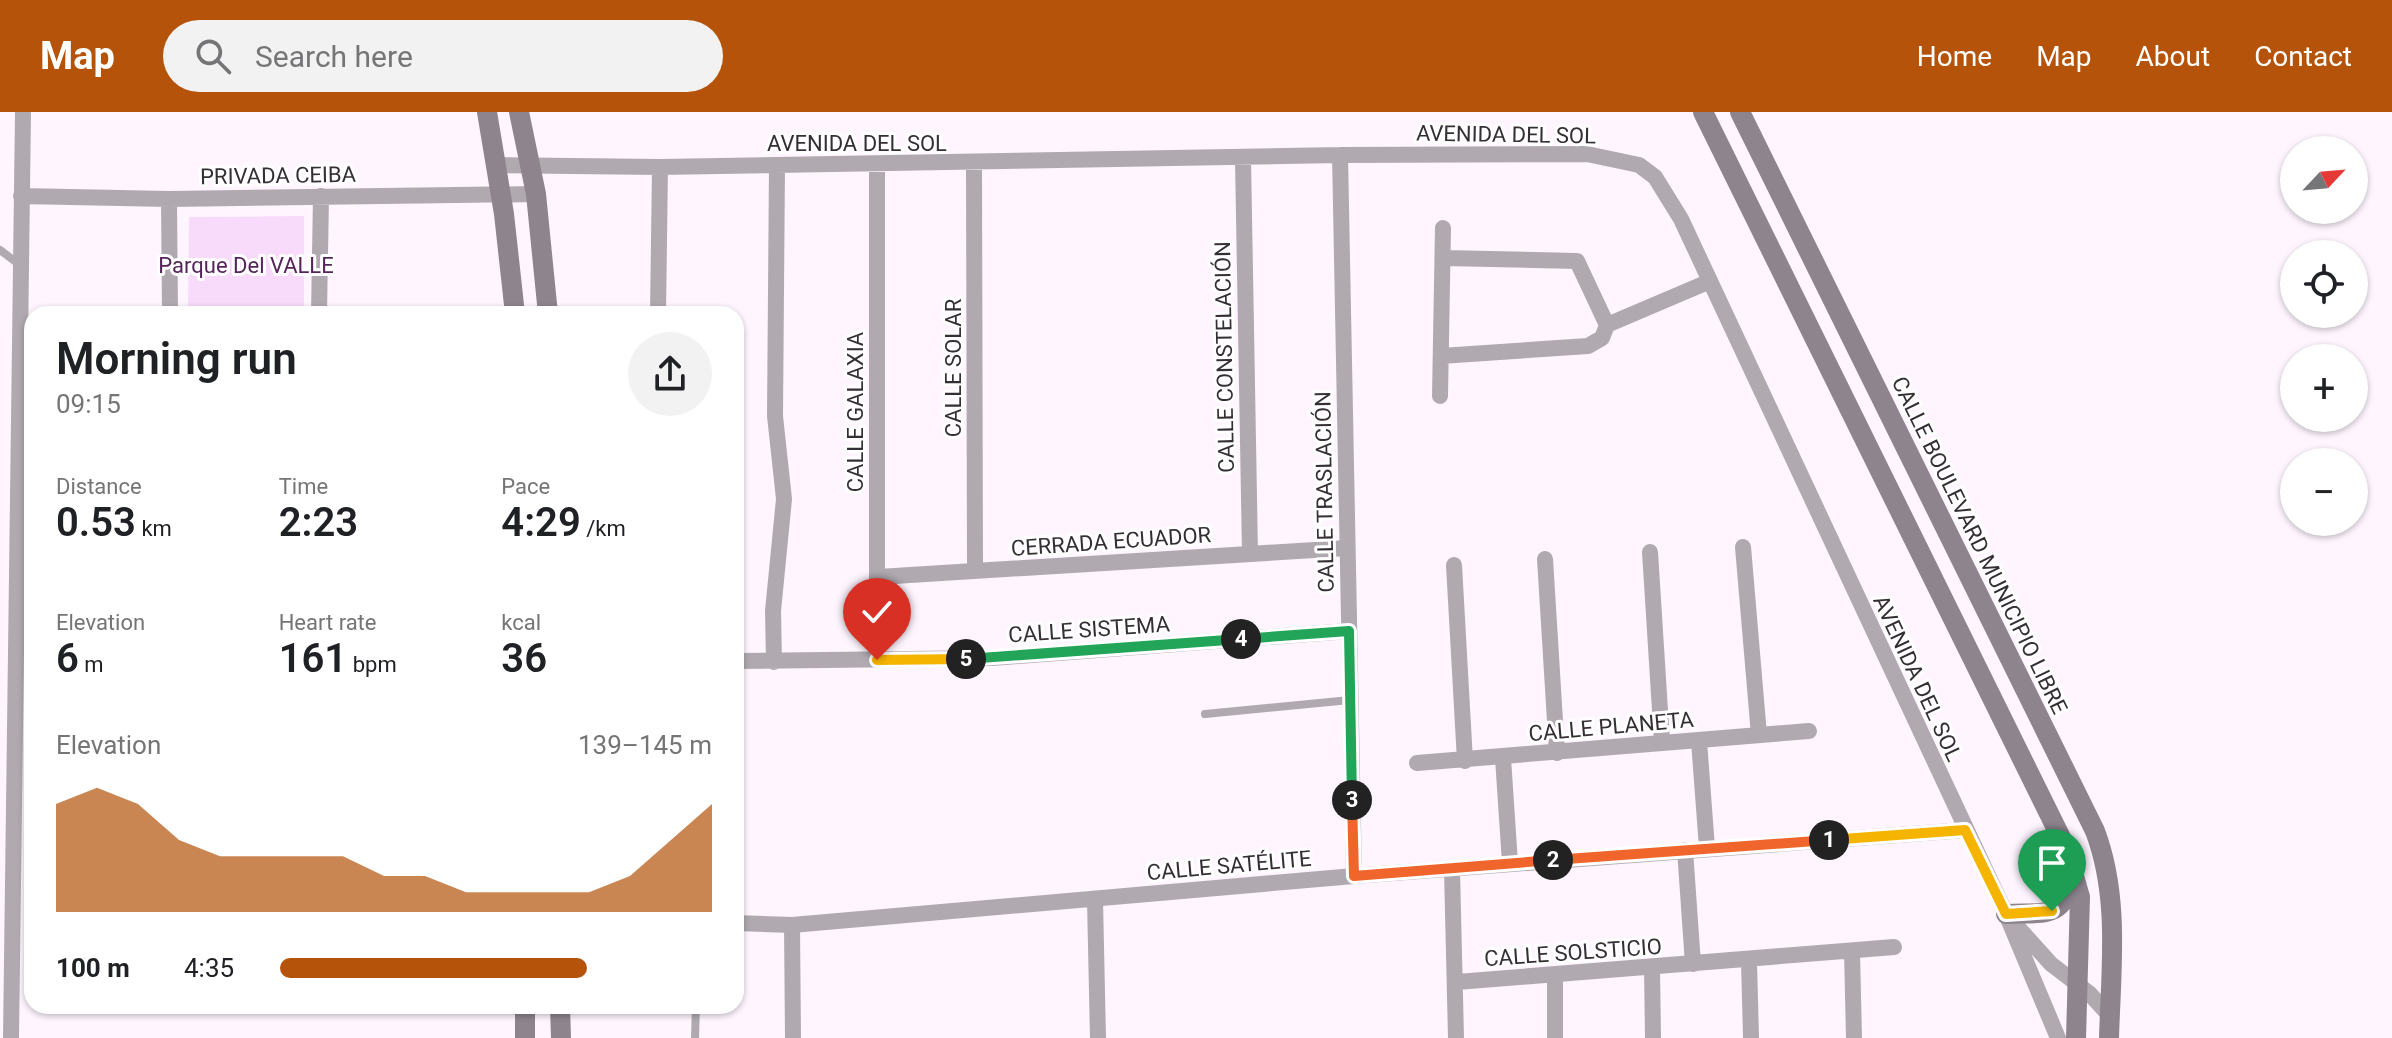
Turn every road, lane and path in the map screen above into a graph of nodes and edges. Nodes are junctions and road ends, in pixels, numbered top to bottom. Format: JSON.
{"nodes":[{"id":1,"x":23,"y":112,"type":"edge"},
{"id":2,"x":487,"y":112,"type":"edge"},
{"id":3,"x":519,"y":112,"type":"edge"},
{"id":4,"x":1703,"y":112,"type":"edge"},
{"id":5,"x":1740,"y":112,"type":"edge"},
{"id":6,"x":1340,"y":155,"type":"junction"},
{"id":7,"x":1243,"y":159,"type":"junction"},
{"id":8,"x":877,"y":164,"type":"junction"},
{"id":9,"x":974,"y":164,"type":"junction"},
{"id":10,"x":496,"y":165,"type":"junction"},
{"id":11,"x":777,"y":165,"type":"junction"},
{"id":12,"x":531,"y":167,"type":"junction"},
{"id":13,"x":660,"y":167,"type":"junction"},
{"id":14,"x":501,"y":194,"type":"junction"},
{"id":15,"x":536,"y":194,"type":"junction"},
{"id":16,"x":21,"y":196,"type":"junction"},
{"id":17,"x":321,"y":196,"type":"junction"},
{"id":18,"x":169,"y":199,"type":"junction"},
{"id":19,"x":1443,"y":228,"type":"dead end"},
{"id":20,"x":0,"y":250,"type":"edge"},
{"id":21,"x":1443,"y":258,"type":"junction"},
{"id":22,"x":20,"y":265,"type":"junction"},
{"id":23,"x":1708,"y":282,"type":"junction"},
{"id":24,"x":170,"y":306,"type":"edge"},
{"id":25,"x":319,"y":306,"type":"edge"},
{"id":26,"x":514,"y":306,"type":"edge"},
{"id":27,"x":547,"y":306,"type":"edge"},
{"id":28,"x":658,"y":306,"type":"edge"},
{"id":29,"x":1607,"y":325,"type":"junction"},
{"id":30,"x":1441,"y":356,"type":"junction"},
{"id":31,"x":1440,"y":396,"type":"dead end"},
{"id":32,"x":1743,"y":547,"type":"dead end"},
{"id":33,"x":1347,"y":548,"type":"junction"},
{"id":34,"x":1650,"y":552,"type":"dead end"},
{"id":35,"x":1250,"y":554,"type":"junction"},
{"id":36,"x":1545,"y":559,"type":"dead end"},
{"id":37,"x":1454,"y":565,"type":"dead end"},
{"id":38,"x":975,"y":571,"type":"junction"},
{"id":39,"x":878,"y":577,"type":"junction"},
{"id":40,"x":8,"y":629,"type":"edge"},
{"id":41,"x":1349,"y":631,"type":"junction"},
{"id":42,"x":877,"y":660,"type":"junction"},
{"id":43,"x":744,"y":661,"type":"edge"},
{"id":44,"x":774,"y":662,"type":"junction"},
{"id":45,"x":1350,"y":700,"type":"junction"},
{"id":46,"x":1205,"y":714,"type":"dead end"},
{"id":47,"x":1809,"y":731,"type":"dead end"},
{"id":48,"x":1759,"y":735,"type":"junction"},
{"id":49,"x":1699,"y":741,"type":"junction"},
{"id":50,"x":1662,"y":742,"type":"junction"},
{"id":51,"x":1557,"y":753,"type":"junction"},
{"id":52,"x":1503,"y":758,"type":"junction"},
{"id":53,"x":1465,"y":761,"type":"junction"},
{"id":54,"x":1417,"y":763,"type":"dead end"},
{"id":55,"x":7,"y":782,"type":"edge"},
{"id":56,"x":1965,"y":830,"type":"junction"},
{"id":57,"x":1707,"y":848,"type":"junction"},
{"id":58,"x":1685,"y":850,"type":"junction"},
{"id":59,"x":1510,"y":863,"type":"junction"},
{"id":60,"x":1452,"y":870,"type":"junction"},
{"id":61,"x":2076,"y":874,"type":"junction"},
{"id":62,"x":1354,"y":876,"type":"junction"},
{"id":63,"x":1095,"y":900,"type":"junction"},
{"id":64,"x":2006,"y":914,"type":"junction"},
{"id":65,"x":744,"y":923,"type":"edge"},
{"id":66,"x":792,"y":925,"type":"junction"},
{"id":67,"x":1894,"y":947,"type":"dead end"},
{"id":68,"x":6,"y":948,"type":"edge"},
{"id":69,"x":1852,"y":952,"type":"junction"},
{"id":70,"x":1749,"y":961,"type":"junction"},
{"id":71,"x":1693,"y":964,"type":"junction"},
{"id":72,"x":1652,"y":968,"type":"junction"},
{"id":73,"x":1555,"y":975,"type":"junction"},
{"id":74,"x":1457,"y":982,"type":"junction"},
{"id":75,"x":2077,"y":983,"type":"junction"},
{"id":76,"x":525,"y":1014,"type":"edge"},
{"id":77,"x":560,"y":1014,"type":"edge"},
{"id":78,"x":696,"y":1014,"type":"edge"},
{"id":79,"x":2110,"y":1016,"type":"junction"},
{"id":80,"x":11,"y":1038,"type":"edge"},
{"id":81,"x":525,"y":1038,"type":"edge"},
{"id":82,"x":561,"y":1038,"type":"edge"},
{"id":83,"x":695,"y":1038,"type":"edge"},
{"id":84,"x":793,"y":1038,"type":"edge"},
{"id":85,"x":1098,"y":1038,"type":"edge"},
{"id":86,"x":1456,"y":1038,"type":"edge"},
{"id":87,"x":1555,"y":1038,"type":"edge"},
{"id":88,"x":1653,"y":1038,"type":"edge"},
{"id":89,"x":1751,"y":1038,"type":"edge"},
{"id":90,"x":1854,"y":1038,"type":"edge"},
{"id":91,"x":2058,"y":1038,"type":"edge"},
{"id":92,"x":2076,"y":1038,"type":"edge"},
{"id":93,"x":2109,"y":1038,"type":"edge"}],
"edges":[{"from":1,"to":16,"type":"street"},
{"from":2,"to":10,"type":"main road"},
{"from":3,"to":12,"type":"main road"},
{"from":4,"to":61,"type":"main road"},
{"from":5,"to":79,"type":"main road","name":"CALLE BOULEVARD MUNICIPIO LIBRE"},
{"from":6,"to":7,"type":"street","name":"AVENIDA DEL SOL"},
{"from":6,"to":23,"type":"street","name":"AVENIDA DEL SOL"},
{"from":6,"to":33,"type":"street","name":"CALLE TRASLACIÓN"},
{"from":7,"to":9,"type":"street","name":"AVENIDA DEL SOL"},
{"from":7,"to":35,"type":"street","name":"CALLE CONSTELACIÓN"},
{"from":8,"to":9,"type":"street","name":"AVENIDA DEL SOL"},
{"from":8,"to":11,"type":"street","name":"AVENIDA DEL SOL"},
{"from":8,"to":39,"type":"street","name":"CALLE GALAXIA"},
{"from":9,"to":38,"type":"street","name":"CALLE SOLAR"},
{"from":10,"to":12,"type":"street","name":"AVENIDA DEL SOL"},
{"from":10,"to":14,"type":"main road"},
{"from":11,"to":13,"type":"street","name":"AVENIDA DEL SOL"},
{"from":11,"to":44,"type":"street"},
{"from":12,"to":13,"type":"street","name":"AVENIDA DEL SOL"},
{"from":12,"to":15,"type":"main road"},
{"from":13,"to":28,"type":"street"},
{"from":14,"to":15,"type":"street","name":"PRIVADA CEIBA"},
{"from":14,"to":17,"type":"street","name":"PRIVADA CEIBA"},
{"from":14,"to":26,"type":"main road"},
{"from":15,"to":27,"type":"main road"},
{"from":16,"to":18,"type":"street","name":"PRIVADA CEIBA"},
{"from":16,"to":22,"type":"street"},
{"from":17,"to":18,"type":"street","name":"PRIVADA CEIBA"},
{"from":17,"to":25,"type":"street"},
{"from":18,"to":24,"type":"street"},
{"from":19,"to":21,"type":"street"},
{"from":20,"to":22,"type":"lane"},
{"from":21,"to":29,"type":"street"},
{"from":21,"to":30,"type":"street"},
{"from":22,"to":40,"type":"street"},
{"from":23,"to":29,"type":"street"},
{"from":23,"to":56,"type":"street","name":"AVENIDA DEL SOL"},
{"from":29,"to":30,"type":"street"},
{"from":30,"to":31,"type":"street"},
{"from":32,"to":48,"type":"street"},
{"from":33,"to":35,"type":"street","name":"CERRADA ECUADOR"},
{"from":33,"to":41,"type":"street","name":"CALLE TRASLACIÓN"},
{"from":34,"to":50,"type":"street"},
{"from":35,"to":38,"type":"street","name":"CERRADA ECUADOR"},
{"from":36,"to":51,"type":"street"},
{"from":37,"to":53,"type":"street"},
{"from":38,"to":39,"type":"street","name":"CERRADA ECUADOR"},
{"from":39,"to":42,"type":"street","name":"CALLE GALAXIA"},
{"from":40,"to":55,"type":"street"},
{"from":41,"to":42,"type":"street","name":"CALLE SISTEMA"},
{"from":41,"to":45,"type":"street","name":"CALLE TRASLACIÓN"},
{"from":42,"to":44,"type":"street","name":"CALLE SISTEMA"},
{"from":43,"to":44,"type":"street","name":"CALLE SISTEMA"},
{"from":45,"to":46,"type":"lane"},
{"from":45,"to":62,"type":"street","name":"CALLE TRASLACIÓN"},
{"from":47,"to":48,"type":"street","name":"CALLE PLANETA"},
{"from":48,"to":49,"type":"street","name":"CALLE PLANETA"},
{"from":49,"to":50,"type":"street","name":"CALLE PLANETA"},
{"from":49,"to":57,"type":"street"},
{"from":50,"to":51,"type":"street","name":"CALLE PLANETA"},
{"from":51,"to":52,"type":"street","name":"CALLE PLANETA"},
{"from":52,"to":53,"type":"street","name":"CALLE PLANETA"},
{"from":52,"to":59,"type":"street"},
{"from":53,"to":54,"type":"street","name":"CALLE PLANETA"},
{"from":55,"to":68,"type":"street"},
{"from":56,"to":57,"type":"street","name":"CALLE SATÉLITE"},
{"from":56,"to":64,"type":"street","name":"AVENIDA DEL SOL"},
{"from":57,"to":58,"type":"street","name":"CALLE SATÉLITE"},
{"from":58,"to":59,"type":"street","name":"CALLE SATÉLITE"},
{"from":58,"to":71,"type":"street","name":"CALLE SOLSTICIO"},
{"from":59,"to":60,"type":"street","name":"CALLE SATÉLITE"},
{"from":60,"to":62,"type":"street","name":"CALLE SATÉLITE"},
{"from":60,"to":74,"type":"street"},
{"from":61,"to":64,"type":"main road"},
{"from":61,"to":75,"type":"main road"},
{"from":62,"to":63,"type":"street","name":"CALLE SATÉLITE"},
{"from":63,"to":66,"type":"street","name":"CALLE SATÉLITE"},
{"from":63,"to":85,"type":"street"},
{"from":64,"to":75,"type":"street"},
{"from":64,"to":91,"type":"street","name":"AVENIDA DEL SOL"},
{"from":65,"to":66,"type":"street","name":"CALLE SATÉLITE"},
{"from":66,"to":84,"type":"street"},
{"from":67,"to":69,"type":"street","name":"CALLE SOLSTICIO"},
{"from":68,"to":80,"type":"street"},
{"from":69,"to":70,"type":"street","name":"CALLE SOLSTICIO"},
{"from":69,"to":90,"type":"street"},
{"from":70,"to":71,"type":"street","name":"CALLE SOLSTICIO"},
{"from":70,"to":89,"type":"street"},
{"from":71,"to":72,"type":"street","name":"CALLE SOLSTICIO"},
{"from":72,"to":73,"type":"street","name":"CALLE SOLSTICIO"},
{"from":72,"to":88,"type":"street"},
{"from":73,"to":74,"type":"street","name":"CALLE SOLSTICIO"},
{"from":73,"to":87,"type":"street"},
{"from":74,"to":86,"type":"street"},
{"from":75,"to":79,"type":"street"},
{"from":75,"to":92,"type":"main road"},
{"from":76,"to":81,"type":"main road"},
{"from":77,"to":82,"type":"main road"},
{"from":78,"to":83,"type":"lane"},
{"from":79,"to":93,"type":"main road","name":"CALLE BOULEVARD MUNICIPIO LIBRE"}]}
